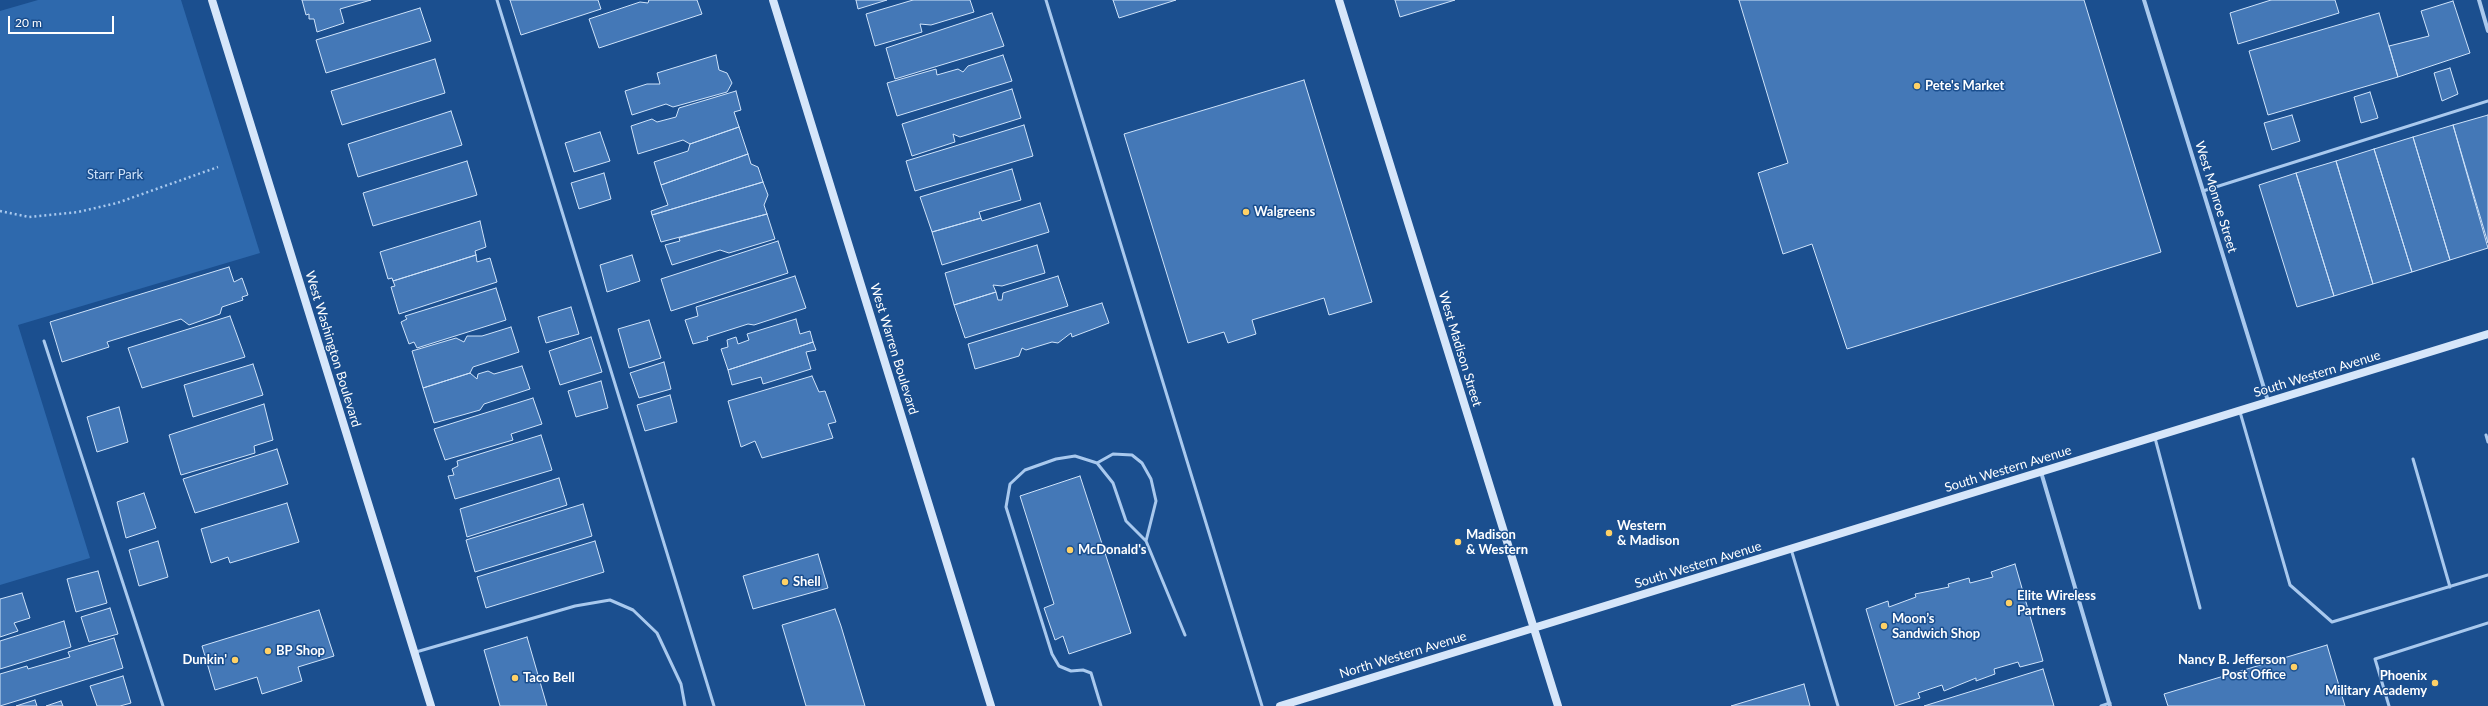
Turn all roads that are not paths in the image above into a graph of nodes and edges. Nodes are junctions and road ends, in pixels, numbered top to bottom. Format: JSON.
{"nodes":[{"id":1,"x":212,"y":0,"type":"edge"},
{"id":2,"x":497,"y":0,"type":"edge"},
{"id":3,"x":773,"y":0,"type":"edge"},
{"id":4,"x":1046,"y":0,"type":"edge"},
{"id":5,"x":1339,"y":0,"type":"edge"},
{"id":6,"x":2144,"y":0,"type":"edge"},
{"id":7,"x":2479,"y":0,"type":"edge"},
{"id":8,"x":2488,"y":31,"type":"edge"},
{"id":9,"x":2488,"y":100,"type":"edge"},
{"id":10,"x":2203,"y":190,"type":"junction"},
{"id":11,"x":2488,"y":334,"type":"edge"},
{"id":12,"x":44,"y":341,"type":"dead end"},
{"id":13,"x":2268,"y":401,"type":"junction"},
{"id":14,"x":2240,"y":410,"type":"junction"},
{"id":15,"x":2486,"y":435,"type":"dead end"},
{"id":16,"x":2154,"y":436,"type":"junction"},
{"id":17,"x":2488,"y":442,"type":"edge"},
{"id":18,"x":2413,"y":459,"type":"dead end"},
{"id":19,"x":1097,"y":463,"type":"junction"},
{"id":20,"x":2041,"y":471,"type":"junction"},
{"id":21,"x":1146,"y":542,"type":"junction"},
{"id":22,"x":1791,"y":549,"type":"junction"},
{"id":23,"x":2488,"y":576,"type":"edge"},
{"id":24,"x":2450,"y":587,"type":"junction"},
{"id":25,"x":2200,"y":608,"type":"dead end"},
{"id":26,"x":2488,"y":623,"type":"edge"},
{"id":27,"x":1534,"y":628,"type":"junction"},
{"id":28,"x":1185,"y":635,"type":"dead end"},
{"id":29,"x":414,"y":652,"type":"junction"},
{"id":30,"x":2110,"y":705,"type":"edge"},
{"id":31,"x":163,"y":706,"type":"edge"},
{"id":32,"x":431,"y":706,"type":"edge"},
{"id":33,"x":685,"y":706,"type":"edge"},
{"id":34,"x":714,"y":706,"type":"edge"},
{"id":35,"x":991,"y":706,"type":"edge"},
{"id":36,"x":1101,"y":706,"type":"edge"},
{"id":37,"x":1262,"y":706,"type":"edge"},
{"id":38,"x":1280,"y":706,"type":"edge"},
{"id":39,"x":1558,"y":706,"type":"edge"},
{"id":40,"x":1838,"y":706,"type":"edge"},
{"id":41,"x":2101,"y":706,"type":"edge"},
{"id":42,"x":2389,"y":706,"type":"edge"}],
"edges":[{"from":1,"to":29,"type":"main road","name":"West Washington Boulevard"},
{"from":2,"to":34,"type":"lane"},
{"from":3,"to":35,"type":"main road","name":"West Warren Boulevard"},
{"from":4,"to":37,"type":"lane"},
{"from":5,"to":27,"type":"main road","name":"West Madison Street"},
{"from":6,"to":10,"type":"street","name":"West Monroe Street"},
{"from":7,"to":8,"type":"street"},
{"from":9,"to":10,"type":"lane"},
{"from":10,"to":13,"type":"street","name":"West Monroe Street"},
{"from":11,"to":13,"type":"main road","name":"South Western Avenue"},
{"from":12,"to":31,"type":"lane"},
{"from":13,"to":14,"type":"main road","name":"South Western Avenue"},
{"from":14,"to":16,"type":"main road","name":"South Western Avenue"},
{"from":14,"to":24,"type":"lane"},
{"from":15,"to":17,"type":"lane"},
{"from":16,"to":20,"type":"main road","name":"South Western Avenue"},
{"from":16,"to":25,"type":"lane"},
{"from":18,"to":24,"type":"lane"},
{"from":19,"to":21,"type":"lane"},
{"from":19,"to":21,"type":"lane"},
{"from":19,"to":36,"type":"lane"},
{"from":20,"to":22,"type":"main road","name":"South Western Avenue"},
{"from":20,"to":30,"type":"street"},
{"from":21,"to":28,"type":"lane"},
{"from":22,"to":27,"type":"main road","name":"South Western Avenue"},
{"from":22,"to":40,"type":"lane"},
{"from":23,"to":24,"type":"lane"},
{"from":26,"to":42,"type":"lane"},
{"from":27,"to":38,"type":"main road","name":"North Western Avenue"},
{"from":27,"to":39,"type":"main road","name":"West Madison Street"},
{"from":29,"to":32,"type":"main road","name":"West Washington Boulevard"},
{"from":29,"to":33,"type":"lane"},
{"from":30,"to":41,"type":"lane"}]}
